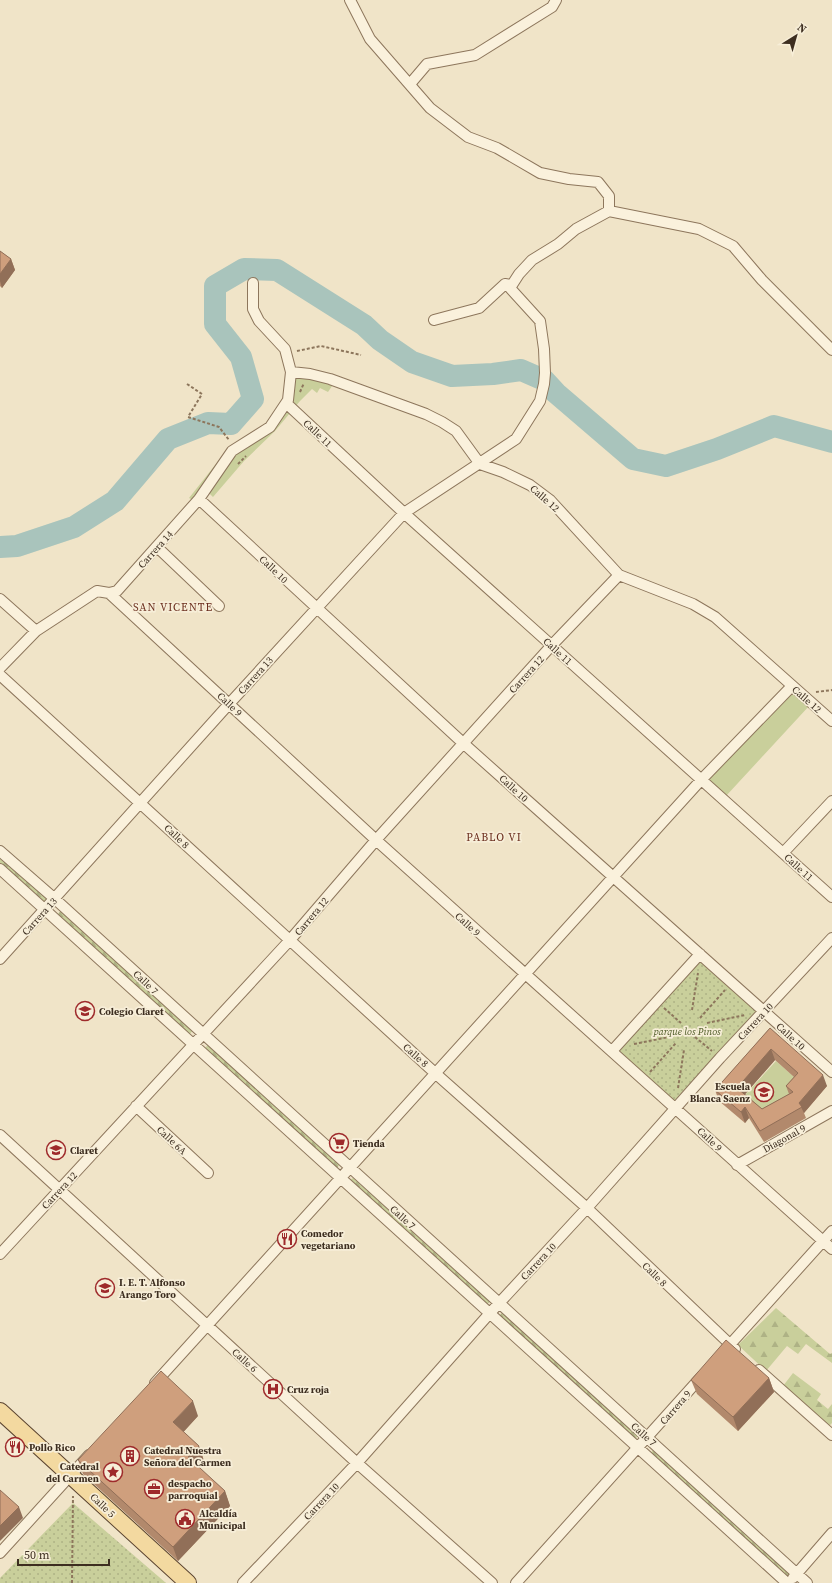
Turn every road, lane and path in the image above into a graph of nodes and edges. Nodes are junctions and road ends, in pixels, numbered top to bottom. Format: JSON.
{"nodes":[{"id":1,"x":350,"y":0,"type":"edge"},
{"id":2,"x":556,"y":0,"type":"edge"},
{"id":3,"x":410,"y":84,"type":"junction"},
{"id":4,"x":609,"y":211,"type":"junction"},
{"id":5,"x":253,"y":283,"type":"dead end"},
{"id":6,"x":512,"y":285,"type":"junction"},
{"id":7,"x":434,"y":320,"type":"dead end"},
{"id":8,"x":832,"y":350,"type":"edge"},
{"id":9,"x":286,"y":353,"type":"junction"},
{"id":10,"x":360,"y":355,"type":"dead end"},
{"id":11,"x":291,"y":372,"type":"junction"},
{"id":12,"x":188,"y":384,"type":"dead end"},
{"id":13,"x":287,"y":402,"type":"junction"},
{"id":14,"x":231,"y":453,"type":"junction"},
{"id":15,"x":480,"y":464,"type":"junction"},
{"id":16,"x":199,"y":499,"type":"junction"},
{"id":17,"x":404,"y":513,"type":"junction"},
{"id":18,"x":157,"y":548,"type":"junction"},
{"id":19,"x":619,"y":575,"type":"junction"},
{"id":20,"x":109,"y":592,"type":"junction"},
{"id":21,"x":0,"y":599,"type":"edge"},
{"id":22,"x":219,"y":606,"type":"dead end"},
{"id":23,"x":316,"y":608,"type":"junction"},
{"id":24,"x":36,"y":631,"type":"junction"},
{"id":25,"x":552,"y":645,"type":"junction"},
{"id":26,"x":0,"y":668,"type":"edge"},
{"id":27,"x":0,"y":675,"type":"edge"},
{"id":28,"x":792,"y":686,"type":"junction"},
{"id":29,"x":229,"y":704,"type":"junction"},
{"id":30,"x":832,"y":721,"type":"edge"},
{"id":31,"x":463,"y":743,"type":"junction"},
{"id":32,"x":701,"y":780,"type":"junction"},
{"id":33,"x":832,"y":800,"type":"edge"},
{"id":34,"x":140,"y":802,"type":"junction"},
{"id":35,"x":376,"y":840,"type":"junction"},
{"id":36,"x":0,"y":851,"type":"edge"},
{"id":37,"x":783,"y":853,"type":"junction"},
{"id":38,"x":0,"y":869,"type":"edge"},
{"id":39,"x":613,"y":877,"type":"junction"},
{"id":40,"x":832,"y":897,"type":"edge"},
{"id":41,"x":55,"y":899,"type":"junction"},
{"id":42,"x":45,"y":909,"type":"junction"},
{"id":43,"x":832,"y":938,"type":"edge"},
{"id":44,"x":290,"y":940,"type":"junction"},
{"id":45,"x":700,"y":954,"type":"junction"},
{"id":46,"x":0,"y":959,"type":"edge"},
{"id":47,"x":524,"y":975,"type":"junction"},
{"id":48,"x":731,"y":983,"type":"junction"},
{"id":49,"x":657,"y":1002,"type":"junction"},
{"id":50,"x":692,"y":1010,"type":"dead end"},
{"id":51,"x":764,"y":1012,"type":"junction"},
{"id":52,"x":700,"y":1018,"type":"dead end"},
{"id":53,"x":680,"y":1023,"type":"dead end"},
{"id":54,"x":707,"y":1023,"type":"dead end"},
{"id":55,"x":203,"y":1034,"type":"junction"},
{"id":56,"x":669,"y":1037,"type":"dead end"},
{"id":57,"x":695,"y":1037,"type":"dead end"},
{"id":58,"x":676,"y":1043,"type":"dead end"},
{"id":59,"x":194,"y":1044,"type":"junction"},
{"id":60,"x":614,"y":1049,"type":"junction"},
{"id":61,"x":684,"y":1050,"type":"dead end"},
{"id":62,"x":720,"y":1058,"type":"junction"},
{"id":63,"x":832,"y":1072,"type":"edge"},
{"id":64,"x":435,"y":1073,"type":"junction"},
{"id":65,"x":644,"y":1080,"type":"junction"},
{"id":66,"x":136,"y":1106,"type":"junction"},
{"id":67,"x":676,"y":1108,"type":"junction"},
{"id":68,"x":832,"y":1111,"type":"edge"},
{"id":69,"x":0,"y":1135,"type":"edge"},
{"id":70,"x":737,"y":1165,"type":"junction"},
{"id":71,"x":349,"y":1168,"type":"junction"},
{"id":72,"x":208,"y":1173,"type":"dead end"},
{"id":73,"x":340,"y":1177,"type":"junction"},
{"id":74,"x":60,"y":1189,"type":"junction"},
{"id":75,"x":587,"y":1208,"type":"junction"},
{"id":76,"x":832,"y":1231,"type":"edge"},
{"id":77,"x":823,"y":1241,"type":"junction"},
{"id":78,"x":832,"y":1249,"type":"edge"},
{"id":79,"x":0,"y":1254,"type":"edge"},
{"id":80,"x":499,"y":1304,"type":"junction"},
{"id":81,"x":490,"y":1314,"type":"junction"},
{"id":82,"x":207,"y":1326,"type":"junction"},
{"id":83,"x":730,"y":1345,"type":"junction"},
{"id":84,"x":741,"y":1355,"type":"edge"},
{"id":85,"x":720,"y":1356,"type":"edge"},
{"id":86,"x":753,"y":1365,"type":"edge"},
{"id":87,"x":710,"y":1368,"type":"edge"},
{"id":88,"x":149,"y":1389,"type":"edge"},
{"id":89,"x":0,"y":1411,"type":"edge"},
{"id":90,"x":832,"y":1435,"type":"edge"},
{"id":91,"x":648,"y":1438,"type":"junction"},
{"id":92,"x":97,"y":1447,"type":"edge"},
{"id":93,"x":638,"y":1449,"type":"junction"},
{"id":94,"x":357,"y":1462,"type":"junction"},
{"id":95,"x":71,"y":1475,"type":"junction"},
{"id":96,"x":832,"y":1534,"type":"edge"},
{"id":97,"x":0,"y":1553,"type":"edge"},
{"id":98,"x":797,"y":1574,"type":"junction"},
{"id":99,"x":72,"y":1583,"type":"edge"},
{"id":100,"x":188,"y":1583,"type":"edge"},
{"id":101,"x":243,"y":1583,"type":"edge"},
{"id":102,"x":492,"y":1583,"type":"edge"},
{"id":103,"x":516,"y":1583,"type":"edge"},
{"id":104,"x":788,"y":1583,"type":"edge"},
{"id":105,"x":806,"y":1583,"type":"edge"}],
"edges":[{"from":1,"to":3,"type":"street"},
{"from":2,"to":3,"type":"street"},
{"from":3,"to":4,"type":"street"},
{"from":4,"to":6,"type":"street"},
{"from":4,"to":8,"type":"street"},
{"from":5,"to":9,"type":"street"},
{"from":6,"to":7,"type":"street"},
{"from":6,"to":15,"type":"street","name":"Carrera 13"},
{"from":9,"to":10,"type":"path"},
{"from":9,"to":11,"type":"street"},
{"from":11,"to":13,"type":"street"},
{"from":11,"to":15,"type":"street"},
{"from":12,"to":14,"type":"path"},
{"from":13,"to":14,"type":"street","name":"Carrera 14"},
{"from":13,"to":17,"type":"street","name":"Calle 11"},
{"from":14,"to":16,"type":"street","name":"Carrera 14"},
{"from":15,"to":17,"type":"street","name":"Carrera 13"},
{"from":15,"to":19,"type":"street","name":"Calle 12"},
{"from":16,"to":18,"type":"street","name":"Carrera 14"},
{"from":16,"to":23,"type":"street","name":"Calle 10"},
{"from":17,"to":23,"type":"street","name":"Carrera 13"},
{"from":17,"to":25,"type":"street","name":"Calle 11"},
{"from":18,"to":20,"type":"street","name":"Carrera 14"},
{"from":18,"to":22,"type":"street"},
{"from":19,"to":25,"type":"street","name":"Carrera 12"},
{"from":19,"to":28,"type":"street","name":"Calle 12"},
{"from":20,"to":24,"type":"street","name":"Carrera 14"},
{"from":20,"to":29,"type":"street","name":"Calle 9"},
{"from":21,"to":24,"type":"street"},
{"from":23,"to":29,"type":"street","name":"Carrera 13"},
{"from":23,"to":31,"type":"street","name":"Calle 10"},
{"from":24,"to":26,"type":"street","name":"Carrera 14"},
{"from":25,"to":31,"type":"street","name":"Carrera 12"},
{"from":25,"to":32,"type":"street","name":"Calle 11"},
{"from":27,"to":34,"type":"street","name":"Calle 8"},
{"from":28,"to":30,"type":"street","name":"Calle 12"},
{"from":28,"to":32,"type":"street"},
{"from":29,"to":34,"type":"street","name":"Carrera 13"},
{"from":29,"to":35,"type":"street","name":"Calle 9"},
{"from":31,"to":35,"type":"street","name":"Carrera 12"},
{"from":31,"to":39,"type":"street","name":"Calle 10"},
{"from":32,"to":37,"type":"street","name":"Calle 11"},
{"from":32,"to":39,"type":"street"},
{"from":33,"to":37,"type":"street"},
{"from":34,"to":41,"type":"street","name":"Carrera 13"},
{"from":34,"to":44,"type":"street","name":"Calle 8"},
{"from":35,"to":44,"type":"street","name":"Carrera 12"},
{"from":35,"to":47,"type":"street","name":"Calle 9"},
{"from":36,"to":41,"type":"street","name":"Calle 7"},
{"from":37,"to":40,"type":"street","name":"Calle 11"},
{"from":38,"to":42,"type":"street","name":"Calle 7"},
{"from":39,"to":45,"type":"street","name":"Calle 10"},
{"from":39,"to":47,"type":"street"},
{"from":41,"to":42,"type":"street","name":"Carrera 13"},
{"from":41,"to":55,"type":"street","name":"Calle 7"},
{"from":42,"to":46,"type":"street","name":"Carrera 13"},
{"from":42,"to":59,"type":"street","name":"Calle 7"},
{"from":43,"to":51,"type":"street","name":"Carrera 10"},
{"from":44,"to":55,"type":"street","name":"Carrera 12"},
{"from":44,"to":64,"type":"street","name":"Calle 8"},
{"from":45,"to":48,"type":"street","name":"Calle 10"},
{"from":45,"to":49,"type":"street"},
{"from":45,"to":50,"type":"path"},
{"from":47,"to":60,"type":"street","name":"Calle 9"},
{"from":47,"to":64,"type":"street"},
{"from":48,"to":51,"type":"street","name":"Calle 10"},
{"from":48,"to":52,"type":"path"},
{"from":49,"to":53,"type":"path"},
{"from":49,"to":60,"type":"street"},
{"from":51,"to":54,"type":"path"},
{"from":51,"to":62,"type":"street","name":"Carrera 10"},
{"from":51,"to":63,"type":"street","name":"Calle 10"},
{"from":55,"to":59,"type":"street","name":"Carrera 12"},
{"from":55,"to":71,"type":"street","name":"Calle 7"},
{"from":56,"to":60,"type":"path"},
{"from":57,"to":62,"type":"path"},
{"from":58,"to":65,"type":"path"},
{"from":59,"to":66,"type":"street","name":"Carrera 12"},
{"from":59,"to":73,"type":"street","name":"Calle 7"},
{"from":60,"to":65,"type":"street","name":"Calle 9"},
{"from":61,"to":67,"type":"path"},
{"from":62,"to":67,"type":"street","name":"Carrera 10"},
{"from":64,"to":71,"type":"street"},
{"from":64,"to":75,"type":"street","name":"Calle 8"},
{"from":65,"to":67,"type":"street","name":"Calle 9"},
{"from":66,"to":72,"type":"street","name":"Calle 6A"},
{"from":66,"to":74,"type":"street","name":"Carrera 12"},
{"from":67,"to":70,"type":"street","name":"Calle 9"},
{"from":67,"to":75,"type":"street","name":"Carrera 10"},
{"from":68,"to":70,"type":"street","name":"Diagonal 9"},
{"from":69,"to":74,"type":"street","name":"Calle 6"},
{"from":70,"to":77,"type":"street","name":"Calle 9"},
{"from":71,"to":73,"type":"street"},
{"from":71,"to":80,"type":"street","name":"Calle 7"},
{"from":73,"to":81,"type":"street","name":"Calle 7"},
{"from":73,"to":82,"type":"street"},
{"from":74,"to":79,"type":"street","name":"Carrera 12"},
{"from":74,"to":82,"type":"street","name":"Calle 6"},
{"from":75,"to":80,"type":"street","name":"Carrera 10"},
{"from":75,"to":83,"type":"street","name":"Calle 8"},
{"from":76,"to":77,"type":"street"},
{"from":77,"to":78,"type":"street","name":"Calle 9"},
{"from":77,"to":83,"type":"street"},
{"from":80,"to":81,"type":"street","name":"Carrera 10"},
{"from":80,"to":91,"type":"street","name":"Calle 7"},
{"from":81,"to":93,"type":"street","name":"Calle 7"},
{"from":81,"to":94,"type":"street","name":"Carrera 10"},
{"from":82,"to":88,"type":"street"},
{"from":82,"to":94,"type":"street","name":"Calle 6"},
{"from":83,"to":84,"type":"street","name":"Calle 8"},
{"from":83,"to":85,"type":"street"},
{"from":86,"to":90,"type":"street"},
{"from":87,"to":91,"type":"street","name":"Carrera 9"},
{"from":89,"to":95,"type":"main road","name":"Calle 5"},
{"from":91,"to":93,"type":"street","name":"Carrera 9"},
{"from":91,"to":98,"type":"street","name":"Calle 7"},
{"from":92,"to":95,"type":"street"},
{"from":93,"to":103,"type":"street","name":"Carrera 9"},
{"from":93,"to":104,"type":"street","name":"Calle 7"},
{"from":94,"to":101,"type":"street","name":"Carrera 10"},
{"from":94,"to":102,"type":"street","name":"Calle 6"},
{"from":95,"to":97,"type":"street"},
{"from":95,"to":99,"type":"path"},
{"from":95,"to":100,"type":"main road","name":"Calle 5"},
{"from":96,"to":98,"type":"street"},
{"from":98,"to":104,"type":"street"},
{"from":98,"to":105,"type":"street","name":"Calle 7"}]}
